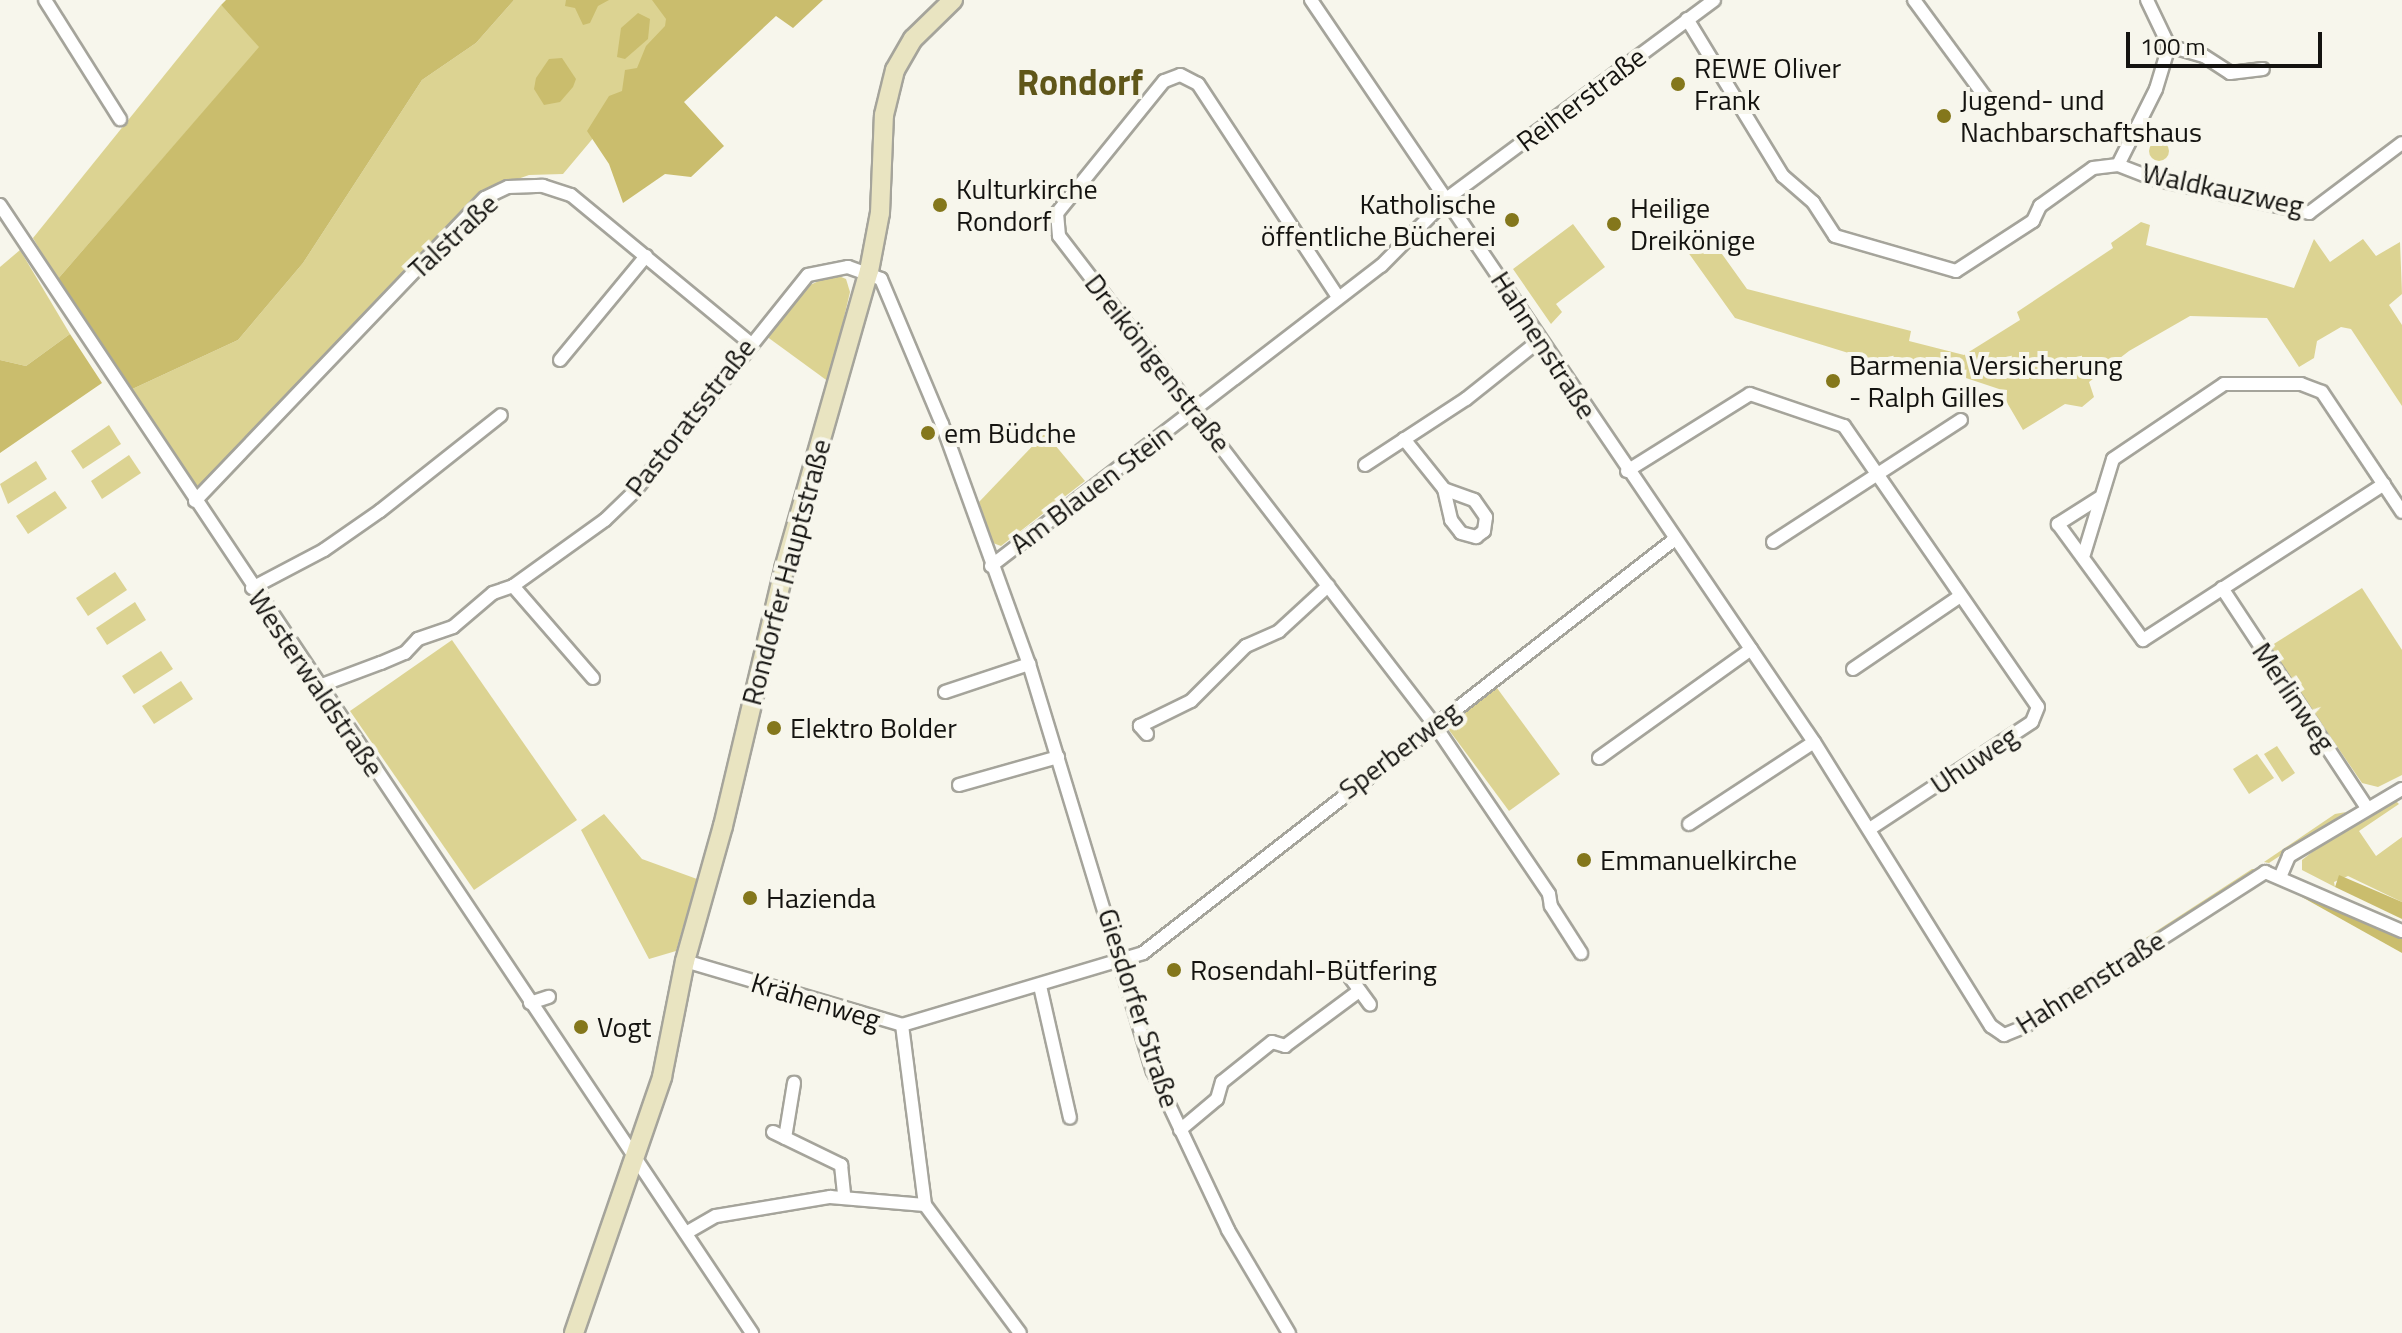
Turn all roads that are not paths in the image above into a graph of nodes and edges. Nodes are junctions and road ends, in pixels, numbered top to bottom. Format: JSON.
{"nodes":[{"id":1,"x":45,"y":0,"type":"edge"},
{"id":2,"x":953,"y":0,"type":"edge"},
{"id":3,"x":1311,"y":0,"type":"edge"},
{"id":4,"x":1714,"y":0,"type":"edge"},
{"id":5,"x":1914,"y":0,"type":"edge"},
{"id":6,"x":2147,"y":0,"type":"edge"},
{"id":7,"x":1687,"y":19,"type":"junction"},
{"id":8,"x":2169,"y":46,"type":"junction"},
{"id":9,"x":2263,"y":69,"type":"dead end"},
{"id":10,"x":1992,"y":106,"type":"dead end"},
{"id":11,"x":120,"y":119,"type":"dead end"},
{"id":12,"x":2402,"y":143,"type":"edge"},
{"id":13,"x":2118,"y":165,"type":"junction"},
{"id":14,"x":1449,"y":197,"type":"junction"},
{"id":15,"x":0,"y":205,"type":"edge"},
{"id":16,"x":646,"y":256,"type":"junction"},
{"id":17,"x":869,"y":271,"type":"junction"},
{"id":18,"x":1338,"y":297,"type":"junction"},
{"id":19,"x":1540,"y":340,"type":"junction"},
{"id":20,"x":749,"y":342,"type":"junction"},
{"id":21,"x":560,"y":360,"type":"dead end"},
{"id":22,"x":1193,"y":410,"type":"junction"},
{"id":23,"x":501,"y":415,"type":"dead end"},
{"id":24,"x":1961,"y":420,"type":"dead end"},
{"id":25,"x":1404,"y":439,"type":"junction"},
{"id":26,"x":1365,"y":465,"type":"dead end"},
{"id":27,"x":1627,"y":471,"type":"junction"},
{"id":28,"x":1878,"y":476,"type":"junction"},
{"id":29,"x":2384,"y":484,"type":"junction"},
{"id":30,"x":1444,"y":489,"type":"dead end"},
{"id":31,"x":2099,"y":498,"type":"junction"},
{"id":32,"x":195,"y":501,"type":"junction"},
{"id":33,"x":2402,"y":512,"type":"edge"},
{"id":34,"x":1675,"y":539,"type":"junction"},
{"id":35,"x":1773,"y":542,"type":"dead end"},
{"id":36,"x":2084,"y":554,"type":"junction"},
{"id":37,"x":991,"y":566,"type":"junction"},
{"id":38,"x":513,"y":586,"type":"junction"},
{"id":39,"x":1328,"y":586,"type":"junction"},
{"id":40,"x":252,"y":588,"type":"junction"},
{"id":41,"x":2222,"y":588,"type":"junction"},
{"id":42,"x":1959,"y":597,"type":"junction"},
{"id":43,"x":1751,"y":649,"type":"junction"},
{"id":44,"x":1029,"y":664,"type":"junction"},
{"id":45,"x":1853,"y":669,"type":"dead end"},
{"id":46,"x":593,"y":678,"type":"dead end"},
{"id":47,"x":319,"y":686,"type":"junction"},
{"id":48,"x":945,"y":692,"type":"dead end"},
{"id":49,"x":1434,"y":724,"type":"junction"},
{"id":50,"x":1147,"y":734,"type":"dead end"},
{"id":51,"x":1814,"y":742,"type":"junction"},
{"id":52,"x":1058,"y":757,"type":"junction"},
{"id":53,"x":1599,"y":758,"type":"dead end"},
{"id":54,"x":959,"y":785,"type":"dead end"},
{"id":55,"x":2402,"y":789,"type":"edge"},
{"id":56,"x":2366,"y":806,"type":"junction"},
{"id":57,"x":1689,"y":824,"type":"dead end"},
{"id":58,"x":1870,"y":829,"type":"junction"},
{"id":59,"x":2281,"y":875,"type":"junction"},
{"id":60,"x":2402,"y":931,"type":"edge"},
{"id":61,"x":1581,"y":953,"type":"dead end"},
{"id":62,"x":685,"y":961,"type":"junction"},
{"id":63,"x":1124,"y":961,"type":"junction"},
{"id":64,"x":1347,"y":973,"type":"dead end"},
{"id":65,"x":1040,"y":986,"type":"junction"},
{"id":66,"x":1359,"y":991,"type":"junction"},
{"id":67,"x":549,"y":997,"type":"dead end"},
{"id":68,"x":530,"y":1003,"type":"junction"},
{"id":69,"x":1370,"y":1005,"type":"dead end"},
{"id":70,"x":902,"y":1025,"type":"junction"},
{"id":71,"x":794,"y":1083,"type":"dead end"},
{"id":72,"x":1070,"y":1118,"type":"dead end"},
{"id":73,"x":1180,"y":1130,"type":"junction"},
{"id":74,"x":634,"y":1160,"type":"junction"},
{"id":75,"x":844,"y":1195,"type":"junction"},
{"id":76,"x":925,"y":1205,"type":"junction"},
{"id":77,"x":686,"y":1233,"type":"junction"},
{"id":78,"x":574,"y":1333,"type":"edge"},
{"id":79,"x":752,"y":1333,"type":"edge"},
{"id":80,"x":1020,"y":1333,"type":"edge"},
{"id":81,"x":1289,"y":1333,"type":"edge"}],
"edges":[{"from":1,"to":11,"type":"street"},
{"from":2,"to":17,"type":"street","name":"Rondorfer Hauptstraße"},
{"from":3,"to":14,"type":"street","name":"Hahnenstraße"},
{"from":4,"to":7,"type":"street","name":"Reiherstraße"},
{"from":5,"to":10,"type":"street"},
{"from":6,"to":8,"type":"street"},
{"from":7,"to":13,"type":"street","name":"Waldkauzweg"},
{"from":7,"to":14,"type":"street","name":"Reiherstraße"},
{"from":8,"to":9,"type":"street"},
{"from":8,"to":13,"type":"street","name":"Waldkauzweg"},
{"from":12,"to":13,"type":"street","name":"Waldkauzweg"},
{"from":14,"to":18,"type":"street","name":"Am Blauen Stein"},
{"from":14,"to":19,"type":"street","name":"Hahnenstraße"},
{"from":15,"to":32,"type":"street","name":"Westerwaldstraße"},
{"from":16,"to":20,"type":"street","name":"Talstraße"},
{"from":16,"to":21,"type":"street"},
{"from":16,"to":32,"type":"street","name":"Talstraße"},
{"from":17,"to":20,"type":"street","name":"Pastoratsstraße"},
{"from":17,"to":37,"type":"street","name":"Giesdorfer Straße"},
{"from":17,"to":62,"type":"street","name":"Rondorfer Hauptstraße"},
{"from":18,"to":22,"type":"street","name":"Am Blauen Stein"},
{"from":18,"to":22,"type":"street","name":"Dreikönigenstraße"},
{"from":19,"to":25,"type":"street"},
{"from":19,"to":27,"type":"street","name":"Hahnenstraße"},
{"from":20,"to":38,"type":"street","name":"Pastoratsstraße"},
{"from":22,"to":37,"type":"street","name":"Am Blauen Stein"},
{"from":22,"to":39,"type":"street","name":"Dreikönigenstraße"},
{"from":23,"to":40,"type":"street"},
{"from":24,"to":28,"type":"street"},
{"from":25,"to":26,"type":"street"},
{"from":25,"to":30,"type":"street"},
{"from":27,"to":28,"type":"street","name":"Uhuweg"},
{"from":27,"to":34,"type":"street","name":"Hahnenstraße"},
{"from":28,"to":35,"type":"street"},
{"from":28,"to":42,"type":"street","name":"Uhuweg"},
{"from":29,"to":31,"type":"street"},
{"from":29,"to":33,"type":"street"},
{"from":29,"to":41,"type":"street"},
{"from":31,"to":36,"type":"street"},
{"from":31,"to":36,"type":"street"},
{"from":32,"to":40,"type":"street","name":"Westerwaldstraße"},
{"from":34,"to":43,"type":"street","name":"Hahnenstraße"},
{"from":34,"to":49,"type":"street","name":"Sperberweg"},
{"from":36,"to":41,"type":"street"},
{"from":37,"to":44,"type":"street","name":"Giesdorfer Straße"},
{"from":38,"to":46,"type":"street"},
{"from":38,"to":47,"type":"street","name":"Pastoratsstraße"},
{"from":39,"to":49,"type":"street","name":"Dreikönigenstraße"},
{"from":39,"to":50,"type":"street"},
{"from":40,"to":47,"type":"street","name":"Westerwaldstraße"},
{"from":41,"to":56,"type":"street","name":"Merlinweg"},
{"from":42,"to":45,"type":"street"},
{"from":42,"to":58,"type":"street","name":"Uhuweg"},
{"from":43,"to":51,"type":"street","name":"Hahnenstraße"},
{"from":43,"to":53,"type":"street"},
{"from":44,"to":48,"type":"street"},
{"from":44,"to":52,"type":"street","name":"Giesdorfer Straße"},
{"from":47,"to":68,"type":"street","name":"Westerwaldstraße"},
{"from":49,"to":61,"type":"street","name":"Dreikönigenstraße"},
{"from":49,"to":63,"type":"street","name":"Sperberweg"},
{"from":51,"to":57,"type":"street"},
{"from":51,"to":58,"type":"street","name":"Hahnenstraße"},
{"from":52,"to":54,"type":"street"},
{"from":52,"to":63,"type":"street","name":"Giesdorfer Straße"},
{"from":55,"to":56,"type":"street"},
{"from":56,"to":59,"type":"street"},
{"from":58,"to":59,"type":"street","name":"Hahnenstraße"},
{"from":59,"to":60,"type":"street"},
{"from":62,"to":70,"type":"street","name":"Krähenweg"},
{"from":62,"to":74,"type":"street","name":"Rondorfer Hauptstraße"},
{"from":63,"to":65,"type":"street","name":"Krähenweg"},
{"from":63,"to":73,"type":"street","name":"Giesdorfer Straße"},
{"from":64,"to":66,"type":"street"},
{"from":65,"to":70,"type":"street","name":"Krähenweg"},
{"from":65,"to":72,"type":"street"},
{"from":66,"to":69,"type":"street"},
{"from":66,"to":73,"type":"street"},
{"from":67,"to":68,"type":"street"},
{"from":68,"to":74,"type":"street","name":"Westerwaldstraße"},
{"from":70,"to":76,"type":"street"},
{"from":71,"to":75,"type":"street"},
{"from":73,"to":81,"type":"street","name":"Giesdorfer Straße"},
{"from":74,"to":77,"type":"street","name":"Westerwaldstraße"},
{"from":74,"to":78,"type":"street","name":"Rondorfer Hauptstraße"},
{"from":75,"to":76,"type":"street"},
{"from":75,"to":77,"type":"street"},
{"from":76,"to":80,"type":"street"},
{"from":77,"to":79,"type":"street","name":"Westerwaldstraße"}]}
